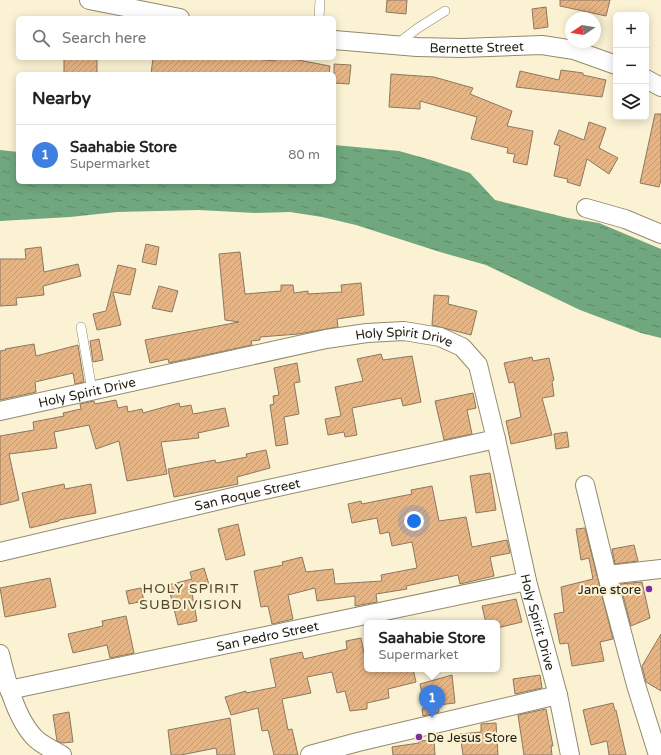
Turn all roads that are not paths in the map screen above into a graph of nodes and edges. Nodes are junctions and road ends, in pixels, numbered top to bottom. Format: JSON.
{"nodes":[{"id":1,"x":88,"y":0,"type":"edge"},
{"id":2,"x":320,"y":0,"type":"edge"},
{"id":3,"x":445,"y":10,"type":"dead end"},
{"id":4,"x":170,"y":16,"type":"edge"},
{"id":5,"x":319,"y":16,"type":"edge"},
{"id":6,"x":336,"y":40,"type":"edge"},
{"id":7,"x":396,"y":45,"type":"junction"},
{"id":8,"x":613,"y":65,"type":"edge"},
{"id":9,"x":649,"y":81,"type":"edge"},
{"id":10,"x":661,"y":87,"type":"edge"},
{"id":11,"x":586,"y":208,"type":"dead end"},
{"id":12,"x":661,"y":234,"type":"edge"},
{"id":13,"x":81,"y":327,"type":"dead end"},
{"id":14,"x":92,"y":390,"type":"junction"},
{"id":15,"x":0,"y":411,"type":"edge"},
{"id":16,"x":496,"y":439,"type":"junction"},
{"id":17,"x":585,"y":485,"type":"dead end"},
{"id":18,"x":0,"y":552,"type":"edge"},
{"id":19,"x":661,"y":569,"type":"edge"},
{"id":20,"x":607,"y":575,"type":"junction"},
{"id":21,"x":527,"y":581,"type":"junction"},
{"id":22,"x":0,"y":654,"type":"edge"},
{"id":23,"x":9,"y":690,"type":"junction"},
{"id":24,"x":558,"y":695,"type":"junction"},
{"id":25,"x":62,"y":755,"type":"edge"},
{"id":26,"x":310,"y":755,"type":"edge"},
{"id":27,"x":570,"y":755,"type":"edge"},
{"id":28,"x":658,"y":755,"type":"edge"}],
"edges":[{"from":1,"to":4,"type":"street"},
{"from":2,"to":5,"type":"lane"},
{"from":3,"to":7,"type":"lane"},
{"from":6,"to":7,"type":"street","name":"Bernette Street"},
{"from":7,"to":8,"type":"street","name":"Bernette Street"},
{"from":9,"to":10,"type":"street"},
{"from":11,"to":12,"type":"street"},
{"from":13,"to":14,"type":"lane"},
{"from":14,"to":15,"type":"street","name":"Holy Spirit Drive"},
{"from":14,"to":16,"type":"street","name":"Holy Spirit Drive"},
{"from":16,"to":18,"type":"street","name":"San Roque Street"},
{"from":16,"to":21,"type":"street","name":"Holy Spirit Drive"},
{"from":17,"to":20,"type":"street"},
{"from":19,"to":20,"type":"street"},
{"from":20,"to":28,"type":"street"},
{"from":21,"to":23,"type":"street","name":"San Pedro Street"},
{"from":21,"to":24,"type":"street","name":"Holy Spirit Drive"},
{"from":22,"to":23,"type":"street"},
{"from":23,"to":25,"type":"street"},
{"from":24,"to":26,"type":"street"},
{"from":24,"to":27,"type":"street","name":"Holy Spirit Drive"}]}
